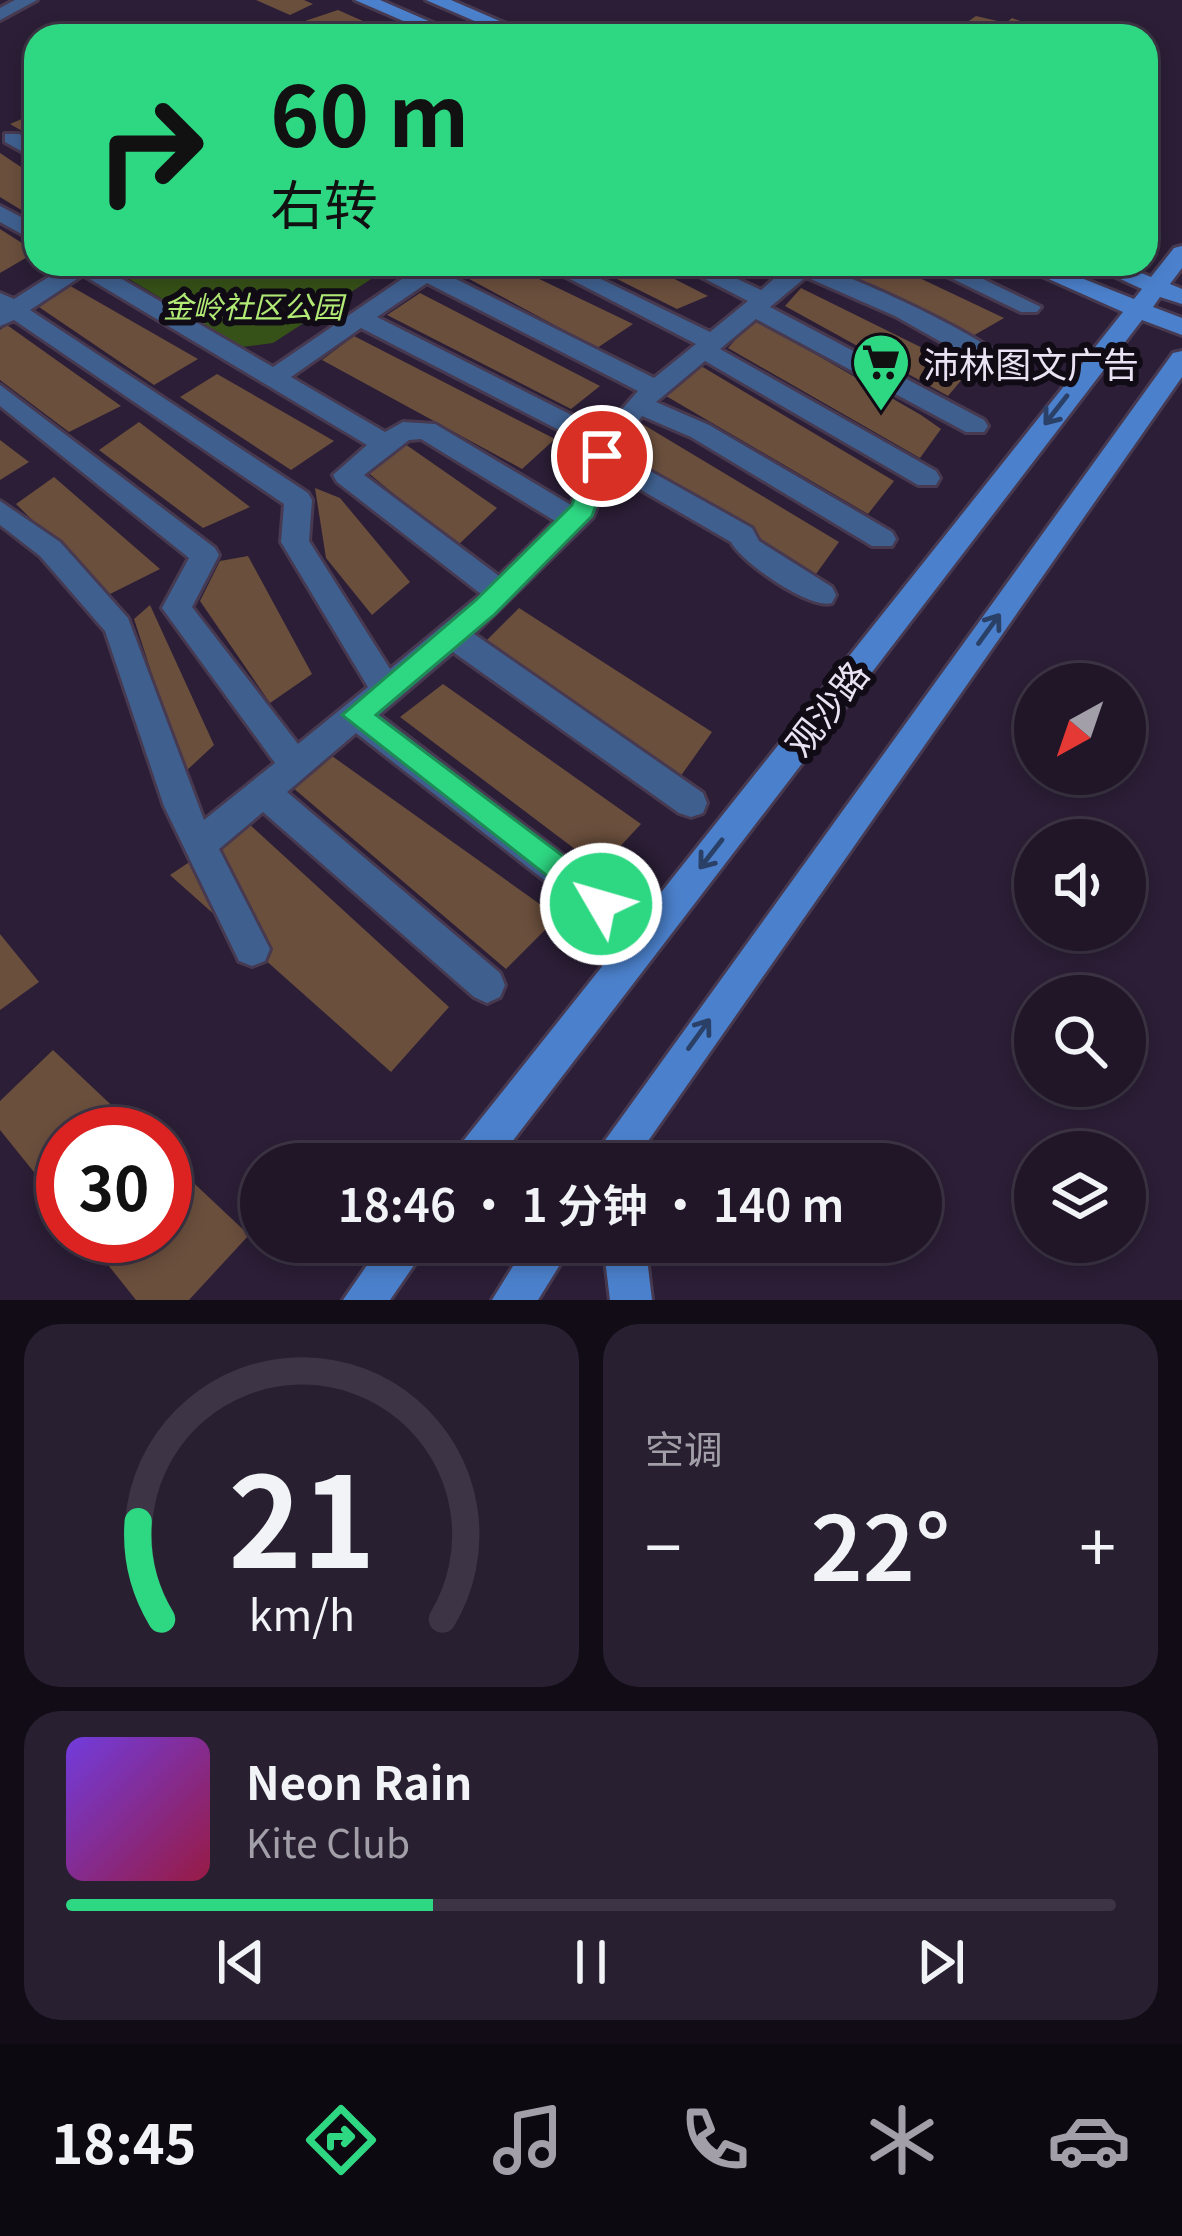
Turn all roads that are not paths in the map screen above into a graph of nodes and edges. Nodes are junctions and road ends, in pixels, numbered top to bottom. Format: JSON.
{"nodes":[{"id":1,"x":28,"y":0,"type":"edge"},
{"id":2,"x":364,"y":0,"type":"edge"},
{"id":3,"x":435,"y":0,"type":"edge"},
{"id":4,"x":0,"y":15,"type":"edge"},
{"id":5,"x":424,"y":24,"type":"edge"},
{"id":6,"x":495,"y":24,"type":"edge"},
{"id":7,"x":12,"y":139,"type":"dead end"},
{"id":8,"x":24,"y":146,"type":"edge"},
{"id":9,"x":1182,"y":253,"type":"edge"},
{"id":10,"x":61,"y":276,"type":"edge"},
{"id":11,"x":102,"y":276,"type":"edge"},
{"id":12,"x":422,"y":276,"type":"edge"},
{"id":13,"x":444,"y":276,"type":"edge"},
{"id":14,"x":575,"y":276,"type":"edge"},
{"id":15,"x":709,"y":276,"type":"edge"},
{"id":16,"x":793,"y":276,"type":"edge"},
{"id":17,"x":827,"y":276,"type":"edge"},
{"id":18,"x":960,"y":276,"type":"edge"},
{"id":19,"x":1056,"y":276,"type":"edge"},
{"id":20,"x":1129,"y":276,"type":"edge"},
{"id":21,"x":1154,"y":286,"type":"junction"},
{"id":22,"x":1182,"y":297,"type":"edge"},
{"id":23,"x":759,"y":304,"type":"junction"},
{"id":24,"x":1029,"y":307,"type":"dead end"},
{"id":25,"x":1135,"y":308,"type":"junction"},
{"id":26,"x":4,"y":309,"type":"edge"},
{"id":27,"x":359,"y":318,"type":"junction"},
{"id":28,"x":1182,"y":327,"type":"edge"},
{"id":29,"x":708,"y":346,"type":"junction"},
{"id":30,"x":1182,"y":358,"type":"edge"},
{"id":31,"x":998,"y":363,"type":"dead end"},
{"id":32,"x":273,"y":377,"type":"junction"},
{"id":33,"x":0,"y":393,"type":"edge"},
{"id":34,"x":646,"y":396,"type":"junction"},
{"id":35,"x":975,"y":426,"type":"dead end"},
{"id":36,"x":387,"y":445,"type":"junction"},
{"id":37,"x":605,"y":450,"type":"junction"},
{"id":38,"x":927,"y":478,"type":"dead end"},
{"id":39,"x":0,"y":511,"type":"edge"},
{"id":40,"x":573,"y":519,"type":"junction"},
{"id":41,"x":882,"y":538,"type":"dead end"},
{"id":42,"x":500,"y":593,"type":"junction"},
{"id":43,"x":822,"y":595,"type":"dead end"},
{"id":44,"x":452,"y":635,"type":"junction"},
{"id":45,"x":386,"y":690,"type":"junction"},
{"id":46,"x":356,"y":715,"type":"junction"},
{"id":47,"x":295,"y":766,"type":"junction"},
{"id":48,"x":263,"y":792,"type":"junction"},
{"id":49,"x":691,"y":803,"type":"dead end"},
{"id":50,"x":198,"y":846,"type":"junction"},
{"id":51,"x":601,"y":904,"type":"dead end"},
{"id":52,"x":252,"y":949,"type":"dead end"},
{"id":53,"x":488,"y":985,"type":"dead end"},
{"id":54,"x":648,"y":1106,"type":"junction"},
{"id":55,"x":486,"y":1143,"type":"edge"},
{"id":56,"x":622,"y":1143,"type":"edge"},
{"id":57,"x":638,"y":1143,"type":"edge"},
{"id":58,"x":393,"y":1263,"type":"edge"},
{"id":59,"x":539,"y":1263,"type":"edge"},
{"id":60,"x":627,"y":1263,"type":"edge"},
{"id":61,"x":364,"y":1300,"type":"edge"},
{"id":62,"x":513,"y":1300,"type":"edge"},
{"id":63,"x":631,"y":1300,"type":"edge"}],
"edges":[{"from":1,"to":4,"type":"street"},
{"from":2,"to":5,"type":"main road"},
{"from":3,"to":6,"type":"main road"},
{"from":7,"to":8,"type":"street"},
{"from":9,"to":21,"type":"main road","name":"观沙路"},
{"from":10,"to":26,"type":"street"},
{"from":11,"to":32,"type":"street"},
{"from":12,"to":27,"type":"street"},
{"from":13,"to":34,"type":"street"},
{"from":14,"to":29,"type":"street"},
{"from":15,"to":23,"type":"street"},
{"from":16,"to":23,"type":"street"},
{"from":17,"to":31,"type":"street"},
{"from":18,"to":24,"type":"street"},
{"from":19,"to":25,"type":"main road"},
{"from":20,"to":21,"type":"main road"},
{"from":21,"to":22,"type":"main road"},
{"from":21,"to":25,"type":"main road","name":"观沙路"},
{"from":23,"to":29,"type":"street"},
{"from":23,"to":35,"type":"street"},
{"from":25,"to":28,"type":"main road"},
{"from":25,"to":55,"type":"main road","name":"观沙路","one_way":true},
{"from":26,"to":45,"type":"street"},
{"from":27,"to":32,"type":"street"},
{"from":27,"to":37,"type":"street"},
{"from":29,"to":34,"type":"street"},
{"from":29,"to":38,"type":"street"},
{"from":54,"to":30,"type":"main road","one_way":true},
{"from":32,"to":36,"type":"street"},
{"from":33,"to":47,"type":"street"},
{"from":34,"to":37,"type":"street"},
{"from":34,"to":41,"type":"street"},
{"from":36,"to":40,"type":"street"},
{"from":36,"to":42,"type":"street"},
{"from":37,"to":40,"type":"street"},
{"from":37,"to":43,"type":"street"},
{"from":39,"to":50,"type":"street"},
{"from":40,"to":42,"type":"street"},
{"from":42,"to":44,"type":"street"},
{"from":44,"to":45,"type":"street"},
{"from":44,"to":49,"type":"street"},
{"from":45,"to":46,"type":"street"},
{"from":46,"to":47,"type":"street"},
{"from":46,"to":51,"type":"street"},
{"from":47,"to":48,"type":"street"},
{"from":48,"to":50,"type":"street"},
{"from":48,"to":53,"type":"street"},
{"from":50,"to":52,"type":"street"},
{"from":54,"to":56,"type":"main road"},
{"from":54,"to":57,"type":"main road"},
{"from":58,"to":61,"type":"main road"},
{"from":59,"to":62,"type":"main road"},
{"from":60,"to":63,"type":"main road"}]}
